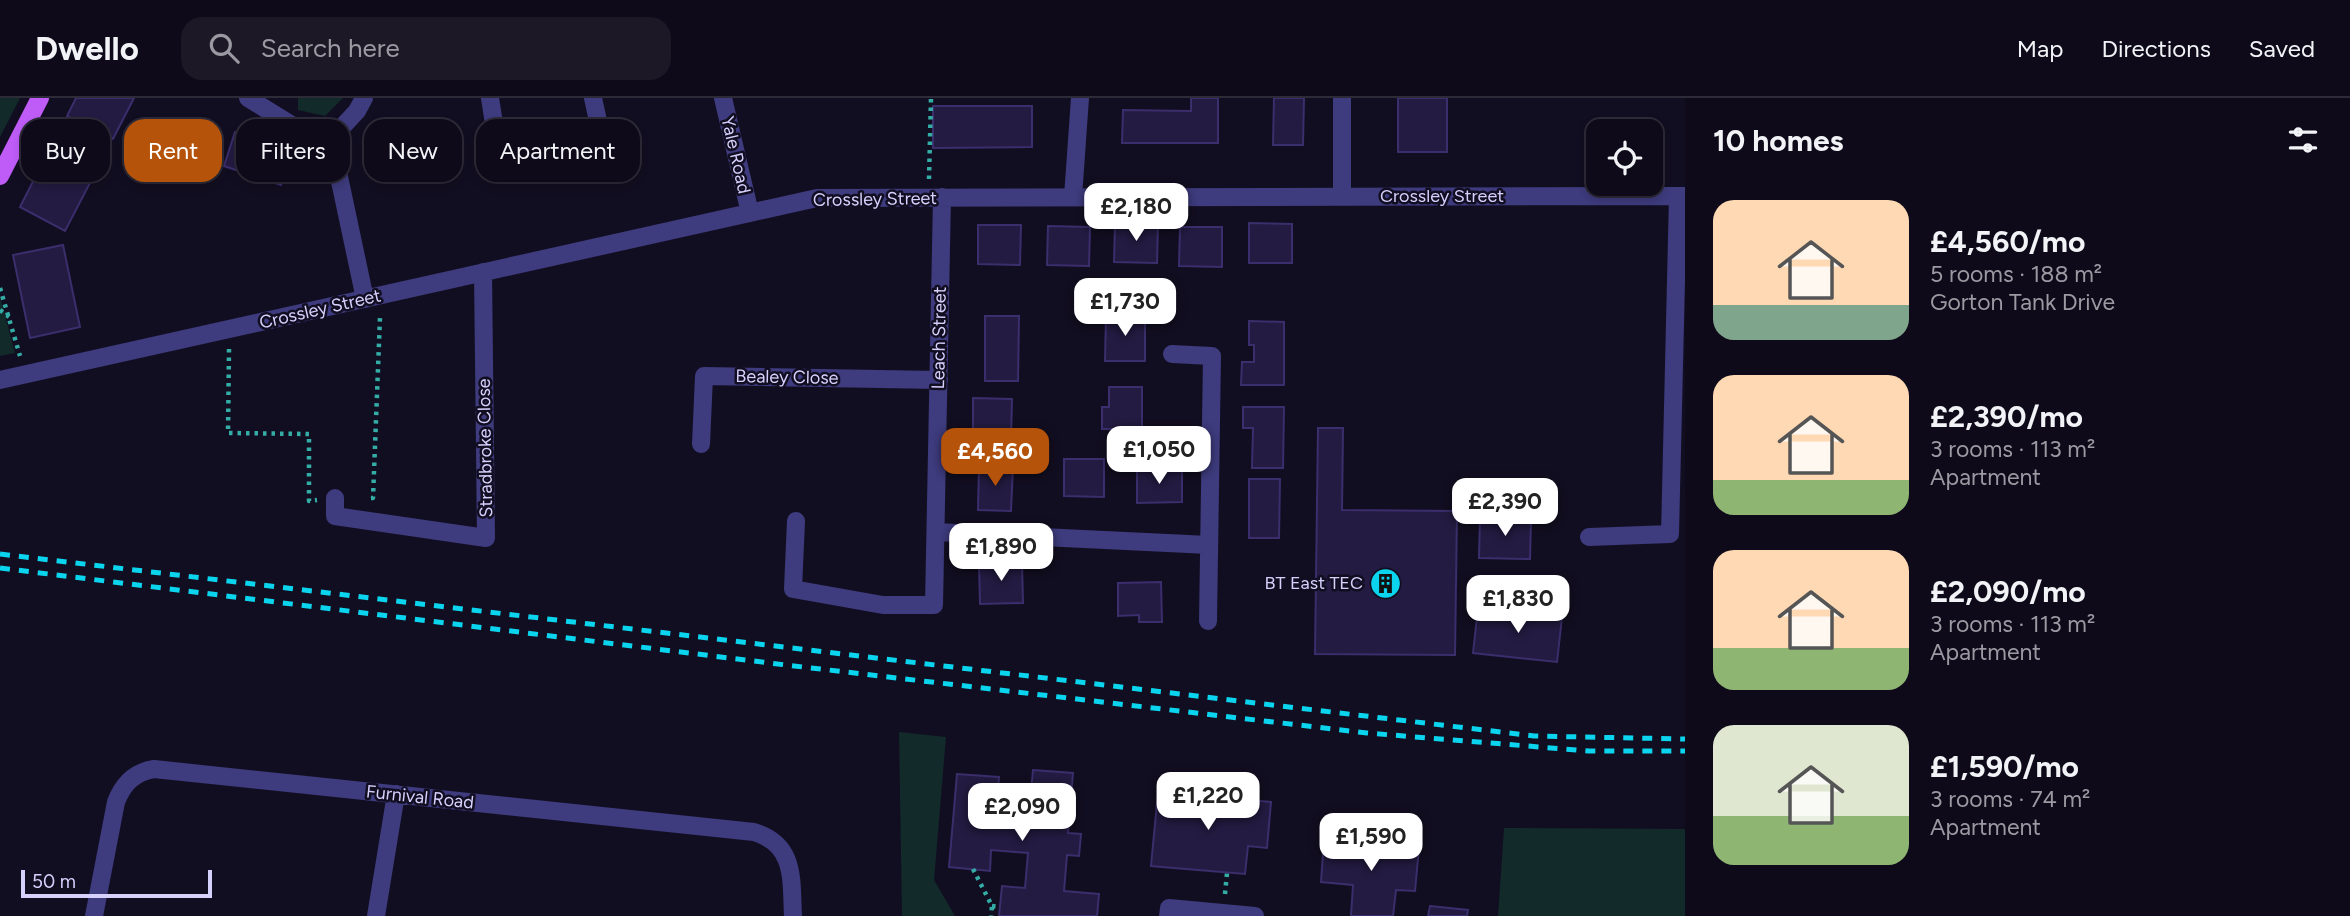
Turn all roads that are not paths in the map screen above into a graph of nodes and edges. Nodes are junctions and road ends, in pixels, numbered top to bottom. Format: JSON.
{"nodes":[{"id":1,"x":40,"y":98,"type":"edge"},
{"id":2,"x":247,"y":98,"type":"edge"},
{"id":3,"x":364,"y":98,"type":"edge"},
{"id":4,"x":490,"y":98,"type":"edge"},
{"id":5,"x":593,"y":98,"type":"edge"},
{"id":6,"x":723,"y":98,"type":"edge"},
{"id":7,"x":1080,"y":98,"type":"edge"},
{"id":8,"x":1342,"y":98,"type":"edge"},
{"id":9,"x":282,"y":119,"type":"edge"},
{"id":10,"x":350,"y":119,"type":"edge"},
{"id":11,"x":493,"y":119,"type":"edge"},
{"id":12,"x":598,"y":119,"type":"edge"},
{"id":13,"x":0,"y":176,"type":"edge"},
{"id":14,"x":342,"y":182,"type":"edge"},
{"id":15,"x":1342,"y":196,"type":"junction"},
{"id":16,"x":1681,"y":196,"type":"edge"},
{"id":17,"x":936,"y":197,"type":"junction"},
{"id":18,"x":1073,"y":197,"type":"junction"},
{"id":19,"x":750,"y":213,"type":"junction"},
{"id":20,"x":483,"y":272,"type":"junction"},
{"id":21,"x":373,"y":297,"type":"junction"},
{"id":22,"x":1172,"y":354,"type":"dead end"},
{"id":23,"x":0,"y":380,"type":"edge"},
{"id":24,"x":939,"y":380,"type":"junction"},
{"id":25,"x":1679,"y":398,"type":"edge"},
{"id":26,"x":701,"y":444,"type":"dead end"},
{"id":27,"x":335,"y":498,"type":"road end"},
{"id":28,"x":796,"y":521,"type":"dead end"},
{"id":29,"x":936,"y":533,"type":"junction"},
{"id":30,"x":1589,"y":537,"type":"dead end"},
{"id":31,"x":1209,"y":545,"type":"junction"},
{"id":32,"x":1208,"y":621,"type":"dead end"},
{"id":33,"x":396,"y":794,"type":"junction"},
{"id":34,"x":94,"y":916,"type":"edge"},
{"id":35,"x":376,"y":916,"type":"edge"},
{"id":36,"x":793,"y":916,"type":"edge"},
{"id":37,"x":1168,"y":916,"type":"edge"},
{"id":38,"x":1255,"y":916,"type":"edge"}],
"edges":[{"from":1,"to":13,"type":"main road"},
{"from":2,"to":9,"type":"street"},
{"from":3,"to":10,"type":"street"},
{"from":4,"to":11,"type":"street"},
{"from":5,"to":12,"type":"street"},
{"from":6,"to":19,"type":"street","name":"Yale Road"},
{"from":7,"to":18,"type":"street"},
{"from":8,"to":15,"type":"street"},
{"from":14,"to":21,"type":"street"},
{"from":15,"to":16,"type":"street","name":"Crossley Street"},
{"from":15,"to":18,"type":"street","name":"Crossley Street"},
{"from":16,"to":25,"type":"street"},
{"from":17,"to":18,"type":"street","name":"Crossley Street"},
{"from":17,"to":19,"type":"street","name":"Crossley Street"},
{"from":17,"to":24,"type":"street","name":"Leach Street"},
{"from":19,"to":20,"type":"street","name":"Crossley Street"},
{"from":20,"to":21,"type":"street","name":"Crossley Street"},
{"from":20,"to":27,"type":"street","name":"Stradbroke Close"},
{"from":21,"to":23,"type":"street","name":"Crossley Street"},
{"from":22,"to":31,"type":"street"},
{"from":24,"to":26,"type":"street","name":"Bealey Close"},
{"from":24,"to":29,"type":"street","name":"Leach Street"},
{"from":25,"to":30,"type":"street"},
{"from":28,"to":29,"type":"street","name":"Leach Street"},
{"from":29,"to":31,"type":"street"},
{"from":31,"to":32,"type":"street"},
{"from":33,"to":34,"type":"street","name":"Furnival Road"},
{"from":33,"to":35,"type":"street"},
{"from":33,"to":36,"type":"street","name":"Furnival Road"},
{"from":37,"to":38,"type":"street"}]}
